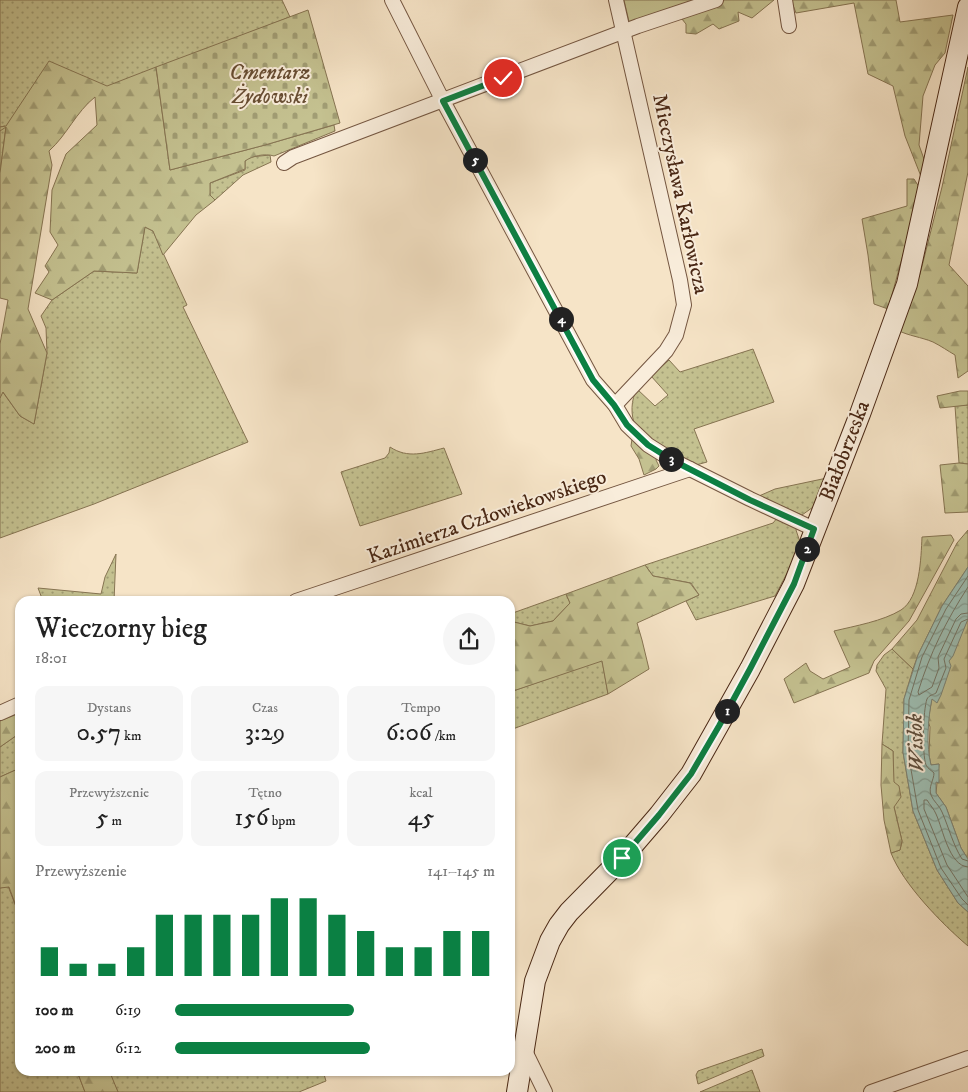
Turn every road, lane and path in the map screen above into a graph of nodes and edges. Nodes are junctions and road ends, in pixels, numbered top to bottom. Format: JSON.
{"nodes":[{"id":1,"x":392,"y":0,"type":"edge"},
{"id":2,"x":616,"y":0,"type":"edge"},
{"id":3,"x":716,"y":0,"type":"edge"},
{"id":4,"x":785,"y":0,"type":"edge"},
{"id":5,"x":968,"y":6,"type":"edge"},
{"id":6,"x":789,"y":26,"type":"dead end"},
{"id":7,"x":624,"y":32,"type":"junction"},
{"id":8,"x":443,"y":101,"type":"junction"},
{"id":9,"x":284,"y":163,"type":"dead end"},
{"id":10,"x":614,"y":405,"type":"junction"},
{"id":11,"x":690,"y":469,"type":"junction"},
{"id":12,"x":814,"y":529,"type":"junction"},
{"id":13,"x":311,"y":596,"type":"edge"},
{"id":14,"x":15,"y":706,"type":"edge"},
{"id":15,"x":0,"y":712,"type":"edge"},
{"id":16,"x":524,"y":1049,"type":"junction"},
{"id":17,"x":968,"y":1058,"type":"edge"},
{"id":18,"x":517,"y":1092,"type":"edge"},
{"id":19,"x":545,"y":1092,"type":"edge"},
{"id":20,"x":871,"y":1092,"type":"edge"}],
"edges":[{"from":1,"to":8,"type":"street"},
{"from":2,"to":7,"type":"street","name":"Mieczysława Karłowicza"},
{"from":3,"to":7,"type":"street"},
{"from":4,"to":6,"type":"street"},
{"from":5,"to":12,"type":"street","name":"Białobrzeska"},
{"from":7,"to":8,"type":"street"},
{"from":7,"to":10,"type":"street","name":"Mieczysława Karłowicza"},
{"from":8,"to":9,"type":"street"},
{"from":8,"to":10,"type":"street"},
{"from":10,"to":11,"type":"street"},
{"from":11,"to":12,"type":"street"},
{"from":11,"to":13,"type":"street","name":"Kazimierza Człowiekowskiego"},
{"from":12,"to":16,"type":"street","name":"Białobrzeska"},
{"from":14,"to":15,"type":"street"},
{"from":16,"to":18,"type":"street","name":"Białobrzeska"},
{"from":16,"to":19,"type":"street"},
{"from":17,"to":20,"type":"street"}]}
